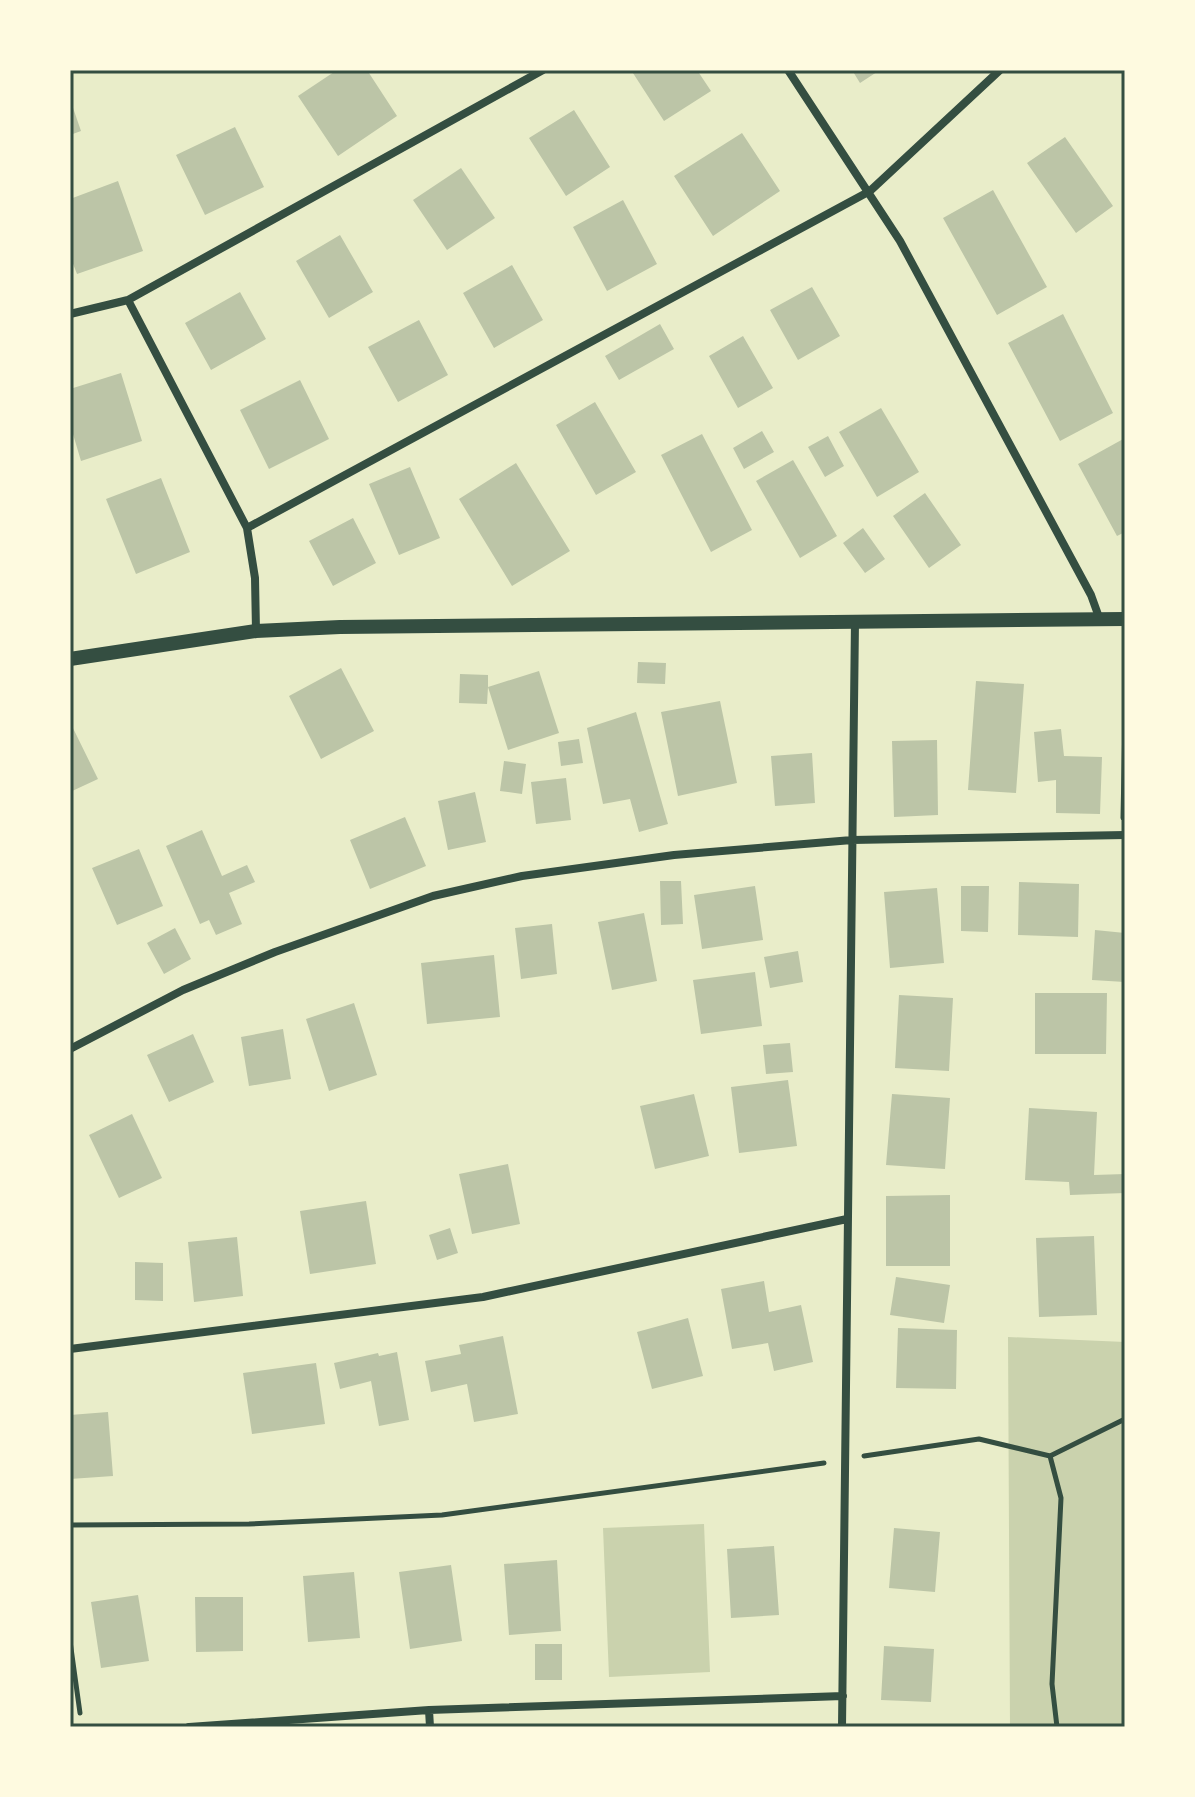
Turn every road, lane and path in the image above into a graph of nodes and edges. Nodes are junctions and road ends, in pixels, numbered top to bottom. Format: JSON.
{"nodes":[{"id":1,"x":543,"y":70,"type":"edge"},
{"id":2,"x":788,"y":70,"type":"edge"},
{"id":3,"x":1000,"y":70,"type":"edge"},
{"id":4,"x":870,"y":191,"type":"junction"},
{"id":5,"x":128,"y":300,"type":"junction"},
{"id":6,"x":70,"y":314,"type":"edge"},
{"id":7,"x":247,"y":528,"type":"junction"},
{"id":8,"x":1125,"y":619,"type":"edge"},
{"id":9,"x":1100,"y":620,"type":"junction"},
{"id":10,"x":855,"y":621,"type":"junction"},
{"id":11,"x":256,"y":631,"type":"junction"},
{"id":12,"x":70,"y":659,"type":"edge"},
{"id":13,"x":1125,"y":720,"type":"edge"},
{"id":14,"x":1124,"y":835,"type":"edge"},
{"id":15,"x":852,"y":840,"type":"junction"},
{"id":16,"x":70,"y":1049,"type":"edge"},
{"id":17,"x":847,"y":1219,"type":"junction"},
{"id":18,"x":70,"y":1349,"type":"edge"},
{"id":19,"x":1125,"y":1419,"type":"edge"},
{"id":20,"x":863,"y":1456,"type":"dead end"},
{"id":21,"x":1050,"y":1456,"type":"junction"},
{"id":22,"x":824,"y":1463,"type":"dead end"},
{"id":23,"x":70,"y":1525,"type":"edge"},
{"id":24,"x":70,"y":1641,"type":"edge"},
{"id":25,"x":843,"y":1696,"type":"junction"},
{"id":26,"x":429,"y":1710,"type":"junction"},
{"id":27,"x":80,"y":1713,"type":"dead end"},
{"id":28,"x":189,"y":1727,"type":"edge"},
{"id":29,"x":430,"y":1727,"type":"edge"},
{"id":30,"x":842,"y":1727,"type":"edge"},
{"id":31,"x":1057,"y":1727,"type":"edge"}],
"edges":[{"from":1,"to":5,"type":"street"},
{"from":2,"to":4,"type":"street"},
{"from":3,"to":4,"type":"street"},
{"from":4,"to":7,"type":"street"},
{"from":4,"to":9,"type":"street"},
{"from":5,"to":6,"type":"street"},
{"from":5,"to":7,"type":"street"},
{"from":7,"to":11,"type":"street"},
{"from":8,"to":9,"type":"street"},
{"from":9,"to":10,"type":"street"},
{"from":10,"to":11,"type":"street"},
{"from":10,"to":15,"type":"street"},
{"from":11,"to":12,"type":"street"},
{"from":13,"to":14,"type":"path"},
{"from":14,"to":15,"type":"street"},
{"from":15,"to":16,"type":"street"},
{"from":15,"to":17,"type":"street"},
{"from":17,"to":18,"type":"street"},
{"from":17,"to":25,"type":"street"},
{"from":19,"to":21,"type":"path"},
{"from":20,"to":21,"type":"path"},
{"from":21,"to":31,"type":"path"},
{"from":22,"to":23,"type":"path"},
{"from":24,"to":27,"type":"path"},
{"from":25,"to":26,"type":"street"},
{"from":25,"to":30,"type":"street"},
{"from":26,"to":28,"type":"street"},
{"from":26,"to":29,"type":"street"}]}
